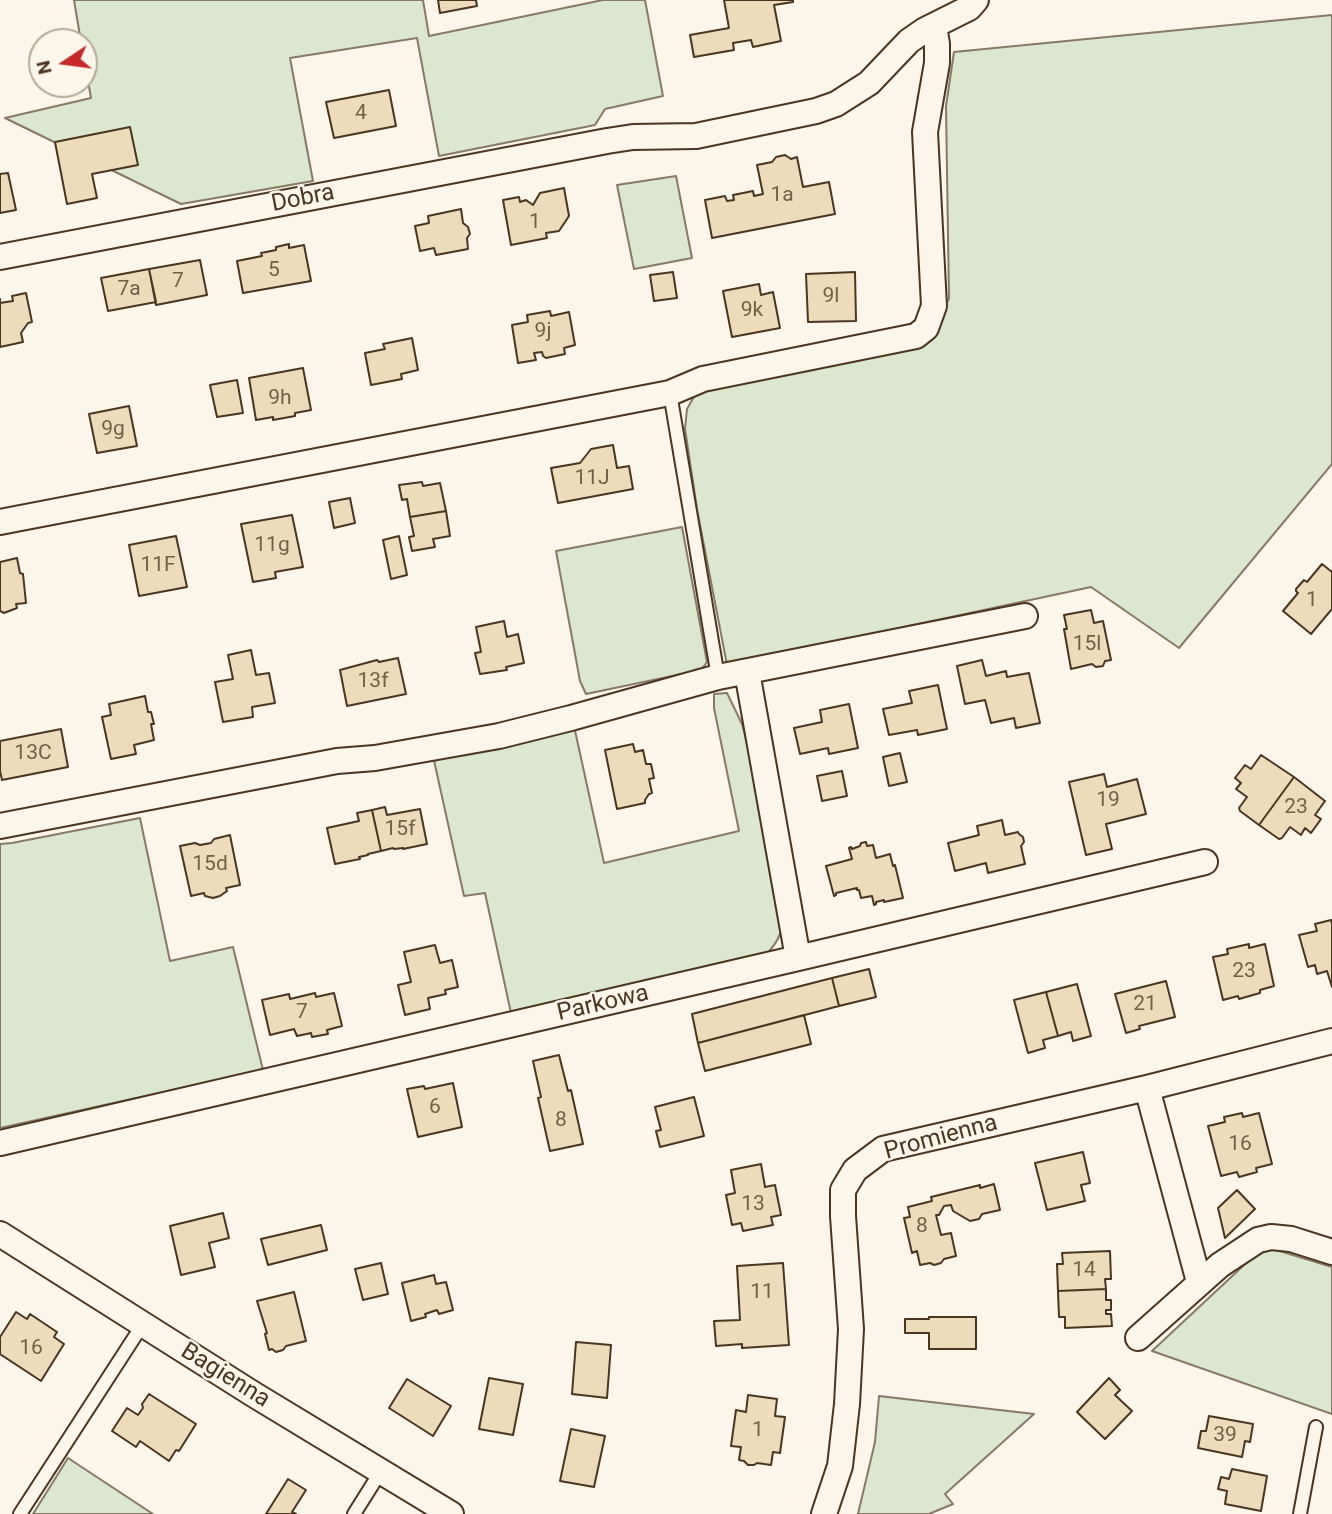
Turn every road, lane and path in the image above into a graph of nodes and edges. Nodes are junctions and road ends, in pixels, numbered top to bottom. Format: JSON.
{"nodes":[{"id":1,"x":976,"y":0,"type":"edge"},
{"id":2,"x":934,"y":26,"type":"junction"},
{"id":3,"x":0,"y":257,"type":"edge"},
{"id":4,"x":670,"y":393,"type":"junction"},
{"id":5,"x":0,"y":522,"type":"edge"},
{"id":6,"x":1025,"y":616,"type":"dead end"},
{"id":7,"x":747,"y":672,"type":"junction"},
{"id":8,"x":718,"y":677,"type":"junction"},
{"id":9,"x":0,"y":826,"type":"edge"},
{"id":10,"x":1205,"y":862,"type":"dead end"},
{"id":11,"x":798,"y":958,"type":"junction"},
{"id":12,"x":1332,"y":1041,"type":"edge"},
{"id":13,"x":1147,"y":1088,"type":"junction"},
{"id":14,"x":0,"y":1143,"type":"edge"},
{"id":15,"x":0,"y":1234,"type":"edge"},
{"id":16,"x":1332,"y":1252,"type":"edge"},
{"id":17,"x":1199,"y":1282,"type":"junction"},
{"id":18,"x":143,"y":1324,"type":"junction"},
{"id":19,"x":1138,"y":1338,"type":"dead end"},
{"id":20,"x":1316,"y":1427,"type":"dead end"},
{"id":21,"x":381,"y":1471,"type":"junction"},
{"id":22,"x":20,"y":1514,"type":"edge"},
{"id":23,"x":354,"y":1514,"type":"edge"},
{"id":24,"x":452,"y":1514,"type":"edge"},
{"id":25,"x":824,"y":1514,"type":"edge"},
{"id":26,"x":1300,"y":1514,"type":"edge"}],
"edges":[{"from":1,"to":2,"type":"street","name":"Dobra"},
{"from":2,"to":3,"type":"street","name":"Dobra"},
{"from":2,"to":4,"type":"street"},
{"from":4,"to":5,"type":"street"},
{"from":4,"to":8,"type":"lane"},
{"from":6,"to":7,"type":"street"},
{"from":7,"to":8,"type":"street"},
{"from":7,"to":11,"type":"street"},
{"from":8,"to":9,"type":"street"},
{"from":10,"to":11,"type":"street","name":"Parkowa"},
{"from":11,"to":14,"type":"street","name":"Parkowa"},
{"from":12,"to":13,"type":"street","name":"Promienna"},
{"from":13,"to":17,"type":"street"},
{"from":13,"to":25,"type":"street","name":"Promienna"},
{"from":15,"to":18,"type":"street","name":"Bagienna"},
{"from":16,"to":17,"type":"street"},
{"from":17,"to":19,"type":"street"},
{"from":18,"to":21,"type":"street","name":"Bagienna"},
{"from":18,"to":22,"type":"lane"},
{"from":20,"to":26,"type":"lane"},
{"from":21,"to":23,"type":"lane"},
{"from":21,"to":24,"type":"street","name":"Bagienna"}]}
